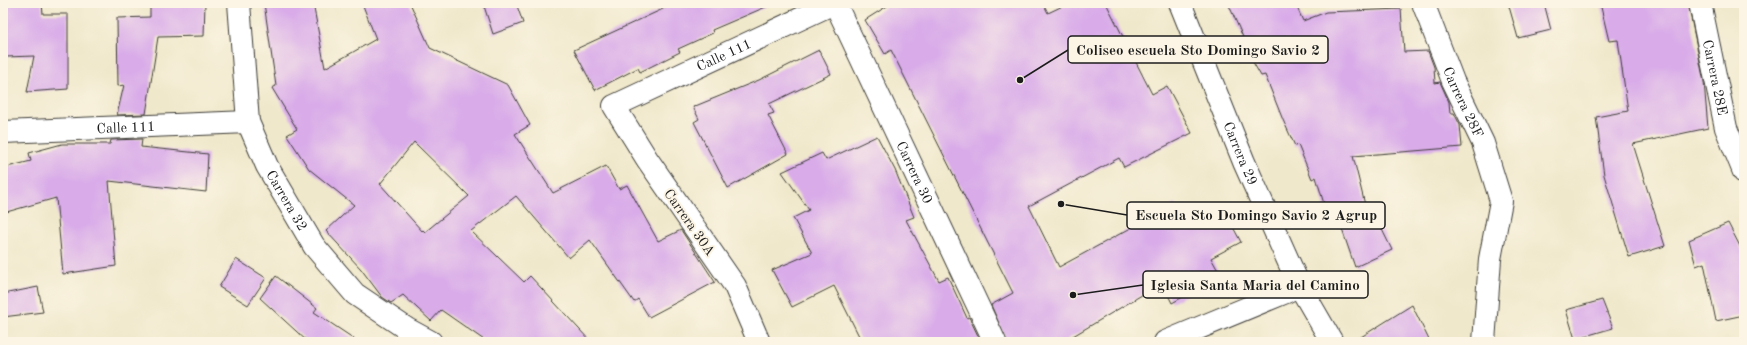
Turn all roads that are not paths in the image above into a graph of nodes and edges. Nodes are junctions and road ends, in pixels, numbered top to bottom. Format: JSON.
{"nodes":[{"id":1,"x":239,"y":3,"type":"edge"},
{"id":2,"x":835,"y":3,"type":"edge"},
{"id":3,"x":1180,"y":3,"type":"edge"},
{"id":4,"x":1423,"y":3,"type":"edge"},
{"id":5,"x":1700,"y":3,"type":"edge"},
{"id":6,"x":614,"y":106,"type":"joint"},
{"id":7,"x":248,"y":122,"type":"junction"},
{"id":8,"x":3,"y":132,"type":"edge"},
{"id":9,"x":1744,"y":172,"type":"edge"},
{"id":10,"x":1299,"y":285,"type":"junction"},
{"id":11,"x":432,"y":342,"type":"edge"},
{"id":12,"x":759,"y":342,"type":"edge"},
{"id":13,"x":994,"y":342,"type":"edge"},
{"id":14,"x":1165,"y":342,"type":"edge"},
{"id":15,"x":1332,"y":342,"type":"edge"},
{"id":16,"x":1484,"y":342,"type":"edge"}],
"edges":[{"from":1,"to":7,"type":"street","name":"Carrera 32"},
{"from":2,"to":6,"type":"street","name":"Calle 111"},
{"from":2,"to":13,"type":"street","name":"Carrera 30"},
{"from":3,"to":10,"type":"street","name":"Carrera 29"},
{"from":4,"to":16,"type":"street","name":"Carrera 28F"},
{"from":5,"to":9,"type":"street","name":"Carrera 28E"},
{"from":6,"to":12,"type":"street","name":"Carrera 30A"},
{"from":7,"to":8,"type":"street","name":"Calle 111"},
{"from":7,"to":11,"type":"street","name":"Carrera 32"},
{"from":10,"to":14,"type":"street"},
{"from":10,"to":15,"type":"street","name":"Carrera 29"}]}
